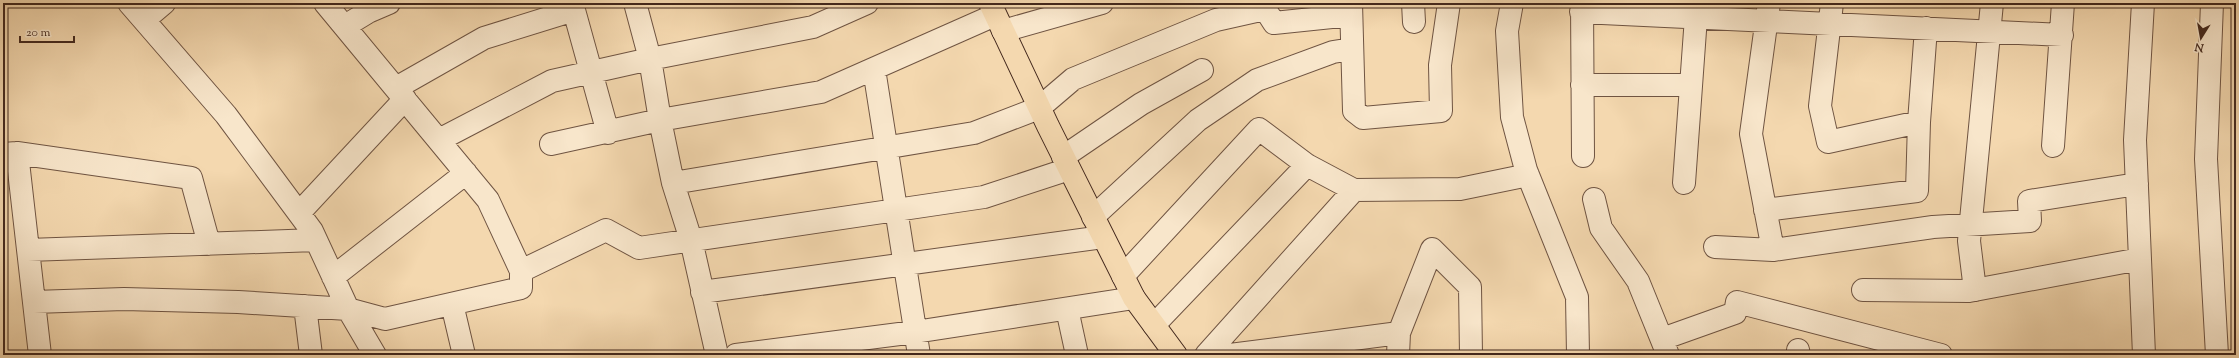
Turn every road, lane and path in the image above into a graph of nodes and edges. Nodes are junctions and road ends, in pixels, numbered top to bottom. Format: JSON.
{"nodes":[{"id":1,"x":129,"y":3,"type":"edge"},
{"id":2,"x":164,"y":3,"type":"edge"},
{"id":3,"x":325,"y":3,"type":"edge"},
{"id":4,"x":389,"y":3,"type":"edge"},
{"id":5,"x":635,"y":3,"type":"edge"},
{"id":6,"x":867,"y":3,"type":"edge"},
{"id":7,"x":1102,"y":3,"type":"edge"},
{"id":8,"x":1449,"y":3,"type":"edge"},
{"id":9,"x":1512,"y":3,"type":"edge"},
{"id":10,"x":1992,"y":3,"type":"edge"},
{"id":11,"x":2063,"y":3,"type":"edge"},
{"id":12,"x":2143,"y":3,"type":"edge"},
{"id":13,"x":2212,"y":3,"type":"edge"},
{"id":14,"x":573,"y":6,"type":"edge"},
{"id":15,"x":1582,"y":7,"type":"edge"},
{"id":16,"x":1351,"y":9,"type":"edge"},
{"id":17,"x":1639,"y":9,"type":"edge"},
{"id":18,"x":1697,"y":10,"type":"edge"},
{"id":19,"x":1767,"y":12,"type":"edge"},
{"id":20,"x":1830,"y":13,"type":"edge"},
{"id":21,"x":996,"y":17,"type":"edge"},
{"id":22,"x":144,"y":20,"type":"junction"},
{"id":23,"x":345,"y":26,"type":"junction"},
{"id":24,"x":1926,"y":28,"type":"junction"},
{"id":25,"x":1989,"y":31,"type":"junction"},
{"id":26,"x":2062,"y":35,"type":"junction"},
{"id":27,"x":1352,"y":50,"type":"junction"},
{"id":28,"x":650,"y":59,"type":"junction"},
{"id":29,"x":874,"y":69,"type":"junction"},
{"id":30,"x":1202,"y":70,"type":"dead end"},
{"id":31,"x":591,"y":72,"type":"junction"},
{"id":32,"x":1582,"y":85,"type":"junction"},
{"id":33,"x":1691,"y":85,"type":"junction"},
{"id":34,"x":401,"y":93,"type":"junction"},
{"id":35,"x":1039,"y":108,"type":"junction"},
{"id":36,"x":660,"y":120,"type":"junction"},
{"id":37,"x":1919,"y":122,"type":"junction"},
{"id":38,"x":608,"y":133,"type":"junction"},
{"id":39,"x":439,"y":140,"type":"junction"},
{"id":40,"x":551,"y":144,"type":"dead end"},
{"id":41,"x":2053,"y":146,"type":"dead end"},
{"id":42,"x":886,"y":148,"type":"junction"},
{"id":43,"x":10,"y":154,"type":"edge"},
{"id":44,"x":1583,"y":156,"type":"dead end"},
{"id":45,"x":1066,"y":163,"type":"junction"},
{"id":46,"x":1307,"y":165,"type":"junction"},
{"id":47,"x":466,"y":173,"type":"junction"},
{"id":48,"x":1528,"y":176,"type":"junction"},
{"id":49,"x":673,"y":183,"type":"junction"},
{"id":50,"x":1684,"y":184,"type":"dead end"},
{"id":51,"x":2137,"y":184,"type":"junction"},
{"id":52,"x":1354,"y":190,"type":"junction"},
{"id":53,"x":1594,"y":199,"type":"dead end"},
{"id":54,"x":896,"y":210,"type":"junction"},
{"id":55,"x":1766,"y":210,"type":"junction"},
{"id":56,"x":298,"y":213,"type":"junction"},
{"id":57,"x":1093,"y":217,"type":"junction"},
{"id":58,"x":1971,"y":226,"type":"junction"},
{"id":59,"x":1103,"y":237,"type":"junction"},
{"id":60,"x":316,"y":240,"type":"junction"},
{"id":61,"x":691,"y":240,"type":"junction"},
{"id":62,"x":209,"y":244,"type":"junction"},
{"id":63,"x":1716,"y":247,"type":"dead end"},
{"id":64,"x":28,"y":250,"type":"junction"},
{"id":65,"x":1773,"y":250,"type":"junction"},
{"id":66,"x":2140,"y":259,"type":"junction"},
{"id":67,"x":904,"y":264,"type":"junction"},
{"id":68,"x":521,"y":271,"type":"junction"},
{"id":69,"x":1123,"y":276,"type":"junction"},
{"id":70,"x":333,"y":277,"type":"junction"},
{"id":71,"x":1863,"y":290,"type":"dead end"},
{"id":72,"x":1975,"y":290,"type":"junction"},
{"id":73,"x":702,"y":292,"type":"junction"},
{"id":74,"x":1134,"y":298,"type":"junction"},
{"id":75,"x":34,"y":302,"type":"junction"},
{"id":76,"x":452,"y":304,"type":"junction"},
{"id":77,"x":305,"y":306,"type":"junction"},
{"id":78,"x":348,"y":309,"type":"junction"},
{"id":79,"x":1067,"y":309,"type":"junction"},
{"id":80,"x":1154,"y":325,"type":"junction"},
{"id":81,"x":915,"y":332,"type":"junction"},
{"id":82,"x":1399,"y":333,"type":"junction"},
{"id":83,"x":1665,"y":347,"type":"edge"},
{"id":84,"x":40,"y":355,"type":"edge"},
{"id":85,"x":311,"y":355,"type":"edge"},
{"id":86,"x":374,"y":355,"type":"edge"},
{"id":87,"x":464,"y":355,"type":"edge"},
{"id":88,"x":717,"y":355,"type":"edge"},
{"id":89,"x":736,"y":355,"type":"edge"},
{"id":90,"x":919,"y":355,"type":"edge"},
{"id":91,"x":1077,"y":355,"type":"edge"},
{"id":92,"x":1176,"y":355,"type":"edge"},
{"id":93,"x":1206,"y":355,"type":"edge"},
{"id":94,"x":1230,"y":355,"type":"edge"},
{"id":95,"x":1398,"y":355,"type":"edge"},
{"id":96,"x":1471,"y":355,"type":"edge"},
{"id":97,"x":1578,"y":355,"type":"edge"},
{"id":98,"x":1941,"y":355,"type":"edge"},
{"id":99,"x":2144,"y":355,"type":"edge"},
{"id":100,"x":2217,"y":355,"type":"edge"}],
"edges":[{"from":1,"to":22,"type":"street"},
{"from":2,"to":22,"type":"street"},
{"from":3,"to":23,"type":"street"},
{"from":4,"to":23,"type":"street"},
{"from":5,"to":28,"type":"street"},
{"from":6,"to":28,"type":"street"},
{"from":7,"to":21,"type":"street"},
{"from":8,"to":27,"type":"street"},
{"from":9,"to":48,"type":"street"},
{"from":10,"to":25,"type":"street"},
{"from":11,"to":26,"type":"street"},
{"from":12,"to":51,"type":"street"},
{"from":13,"to":100,"type":"street"},
{"from":14,"to":31,"type":"street"},
{"from":14,"to":34,"type":"street"},
{"from":15,"to":17,"type":"street"},
{"from":15,"to":32,"type":"street"},
{"from":16,"to":27,"type":"street"},
{"from":16,"to":35,"type":"street"},
{"from":17,"to":18,"type":"street"},
{"from":18,"to":19,"type":"street"},
{"from":18,"to":33,"type":"street"},
{"from":19,"to":20,"type":"street"},
{"from":19,"to":55,"type":"street"},
{"from":20,"to":24,"type":"street"},
{"from":20,"to":37,"type":"street"},
{"from":21,"to":29,"type":"street"},
{"from":21,"to":35,"type":"main road"},
{"from":22,"to":56,"type":"street"},
{"from":23,"to":34,"type":"street"},
{"from":24,"to":25,"type":"street"},
{"from":24,"to":37,"type":"street"},
{"from":25,"to":26,"type":"street"},
{"from":25,"to":58,"type":"street"},
{"from":26,"to":41,"type":"street"},
{"from":27,"to":57,"type":"street"},
{"from":28,"to":31,"type":"street"},
{"from":28,"to":36,"type":"street"},
{"from":29,"to":36,"type":"street"},
{"from":29,"to":42,"type":"street"},
{"from":30,"to":45,"type":"street"},
{"from":31,"to":38,"type":"street"},
{"from":31,"to":39,"type":"street"},
{"from":32,"to":33,"type":"street"},
{"from":32,"to":44,"type":"street"},
{"from":33,"to":50,"type":"street"},
{"from":34,"to":39,"type":"street"},
{"from":34,"to":56,"type":"street"},
{"from":35,"to":42,"type":"street"},
{"from":35,"to":45,"type":"main road"},
{"from":36,"to":38,"type":"street"},
{"from":36,"to":49,"type":"street"},
{"from":37,"to":55,"type":"street"},
{"from":38,"to":40,"type":"street"},
{"from":39,"to":47,"type":"street"},
{"from":42,"to":49,"type":"street"},
{"from":42,"to":54,"type":"street"},
{"from":43,"to":62,"type":"street"},
{"from":43,"to":64,"type":"street"},
{"from":45,"to":54,"type":"street"},
{"from":45,"to":57,"type":"main road"},
{"from":46,"to":52,"type":"street"},
{"from":46,"to":69,"type":"street"},
{"from":46,"to":80,"type":"street"},
{"from":47,"to":68,"type":"street"},
{"from":47,"to":70,"type":"street"},
{"from":48,"to":52,"type":"street"},
{"from":48,"to":97,"type":"street"},
{"from":49,"to":61,"type":"street"},
{"from":51,"to":58,"type":"street"},
{"from":51,"to":66,"type":"street"},
{"from":52,"to":93,"type":"street"},
{"from":53,"to":83,"type":"street"},
{"from":54,"to":61,"type":"street"},
{"from":54,"to":67,"type":"street"},
{"from":55,"to":65,"type":"street"},
{"from":56,"to":60,"type":"street"},
{"from":57,"to":59,"type":"main road"},
{"from":58,"to":65,"type":"street"},
{"from":58,"to":72,"type":"street"},
{"from":59,"to":67,"type":"street"},
{"from":59,"to":69,"type":"main road"},
{"from":60,"to":62,"type":"street"},
{"from":60,"to":70,"type":"street"},
{"from":61,"to":68,"type":"street"},
{"from":61,"to":73,"type":"street"},
{"from":62,"to":64,"type":"street"},
{"from":63,"to":65,"type":"street"},
{"from":64,"to":75,"type":"street"},
{"from":66,"to":72,"type":"street"},
{"from":66,"to":99,"type":"street"},
{"from":67,"to":73,"type":"street"},
{"from":67,"to":81,"type":"street"},
{"from":68,"to":76,"type":"street"},
{"from":69,"to":74,"type":"main road"},
{"from":70,"to":78,"type":"street"},
{"from":71,"to":72,"type":"street"},
{"from":73,"to":88,"type":"street"},
{"from":74,"to":79,"type":"street"},
{"from":74,"to":80,"type":"main road"},
{"from":75,"to":77,"type":"street"},
{"from":75,"to":84,"type":"street"},
{"from":76,"to":78,"type":"street"},
{"from":76,"to":87,"type":"street"},
{"from":77,"to":78,"type":"street"},
{"from":77,"to":85,"type":"street"},
{"from":78,"to":86,"type":"street"},
{"from":79,"to":81,"type":"street"},
{"from":79,"to":91,"type":"street"},
{"from":80,"to":92,"type":"main road"},
{"from":81,"to":89,"type":"street"},
{"from":81,"to":90,"type":"street"},
{"from":82,"to":94,"type":"street"},
{"from":82,"to":95,"type":"street"},
{"from":82,"to":96,"type":"street"},
{"from":83,"to":98,"type":"street"}]}
